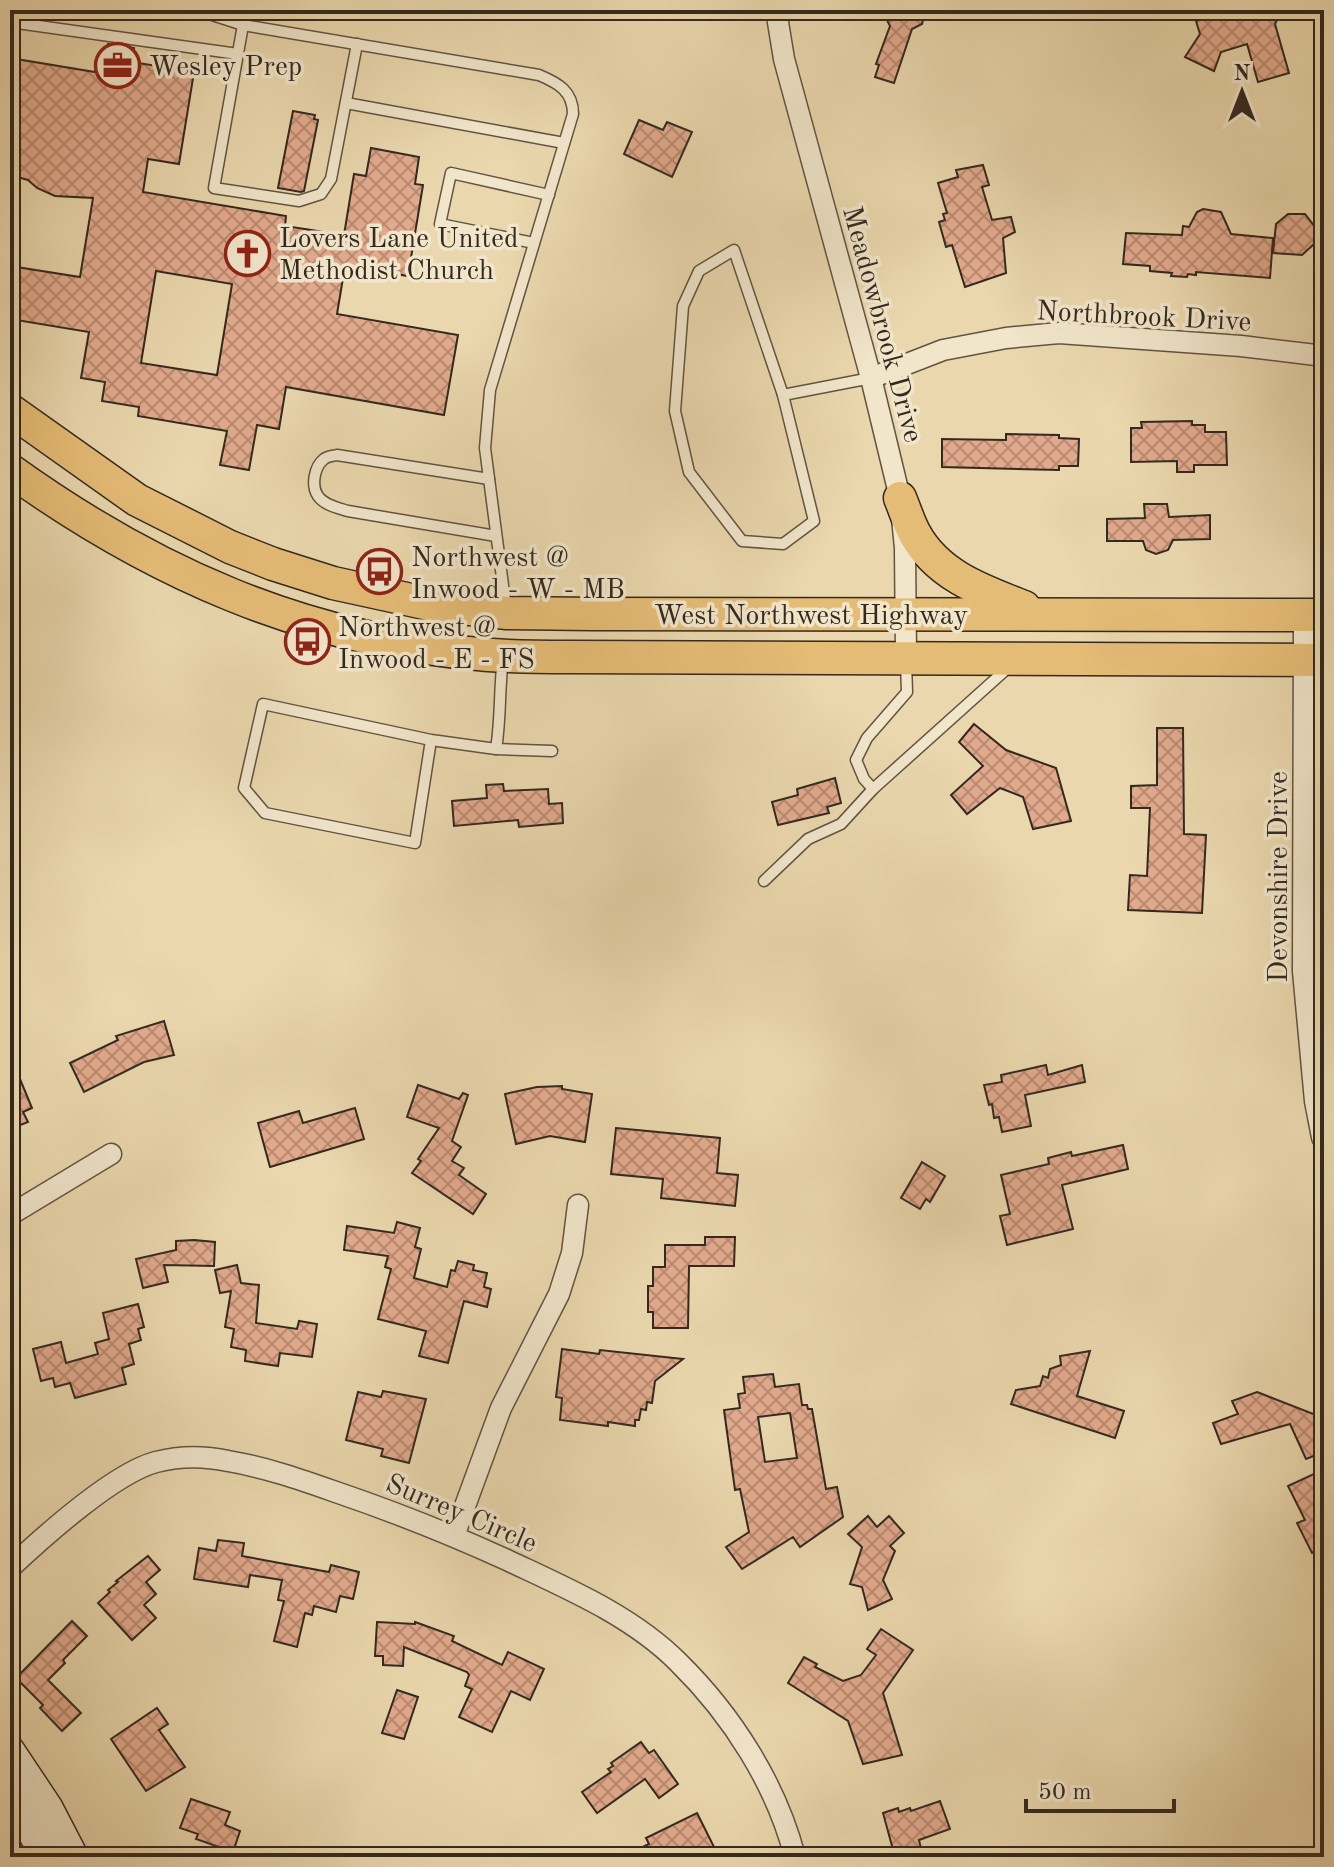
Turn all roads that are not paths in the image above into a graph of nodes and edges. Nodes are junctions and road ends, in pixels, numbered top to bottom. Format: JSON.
{"nodes":[{"id":1,"x":197,"y":10,"type":"edge"},
{"id":2,"x":776,"y":10,"type":"edge"},
{"id":3,"x":10,"y":22,"type":"edge"},
{"id":4,"x":243,"y":25,"type":"junction"},
{"id":5,"x":357,"y":44,"type":"junction"},
{"id":6,"x":238,"y":54,"type":"junction"},
{"id":7,"x":346,"y":103,"type":"junction"},
{"id":8,"x":564,"y":143,"type":"junction"},
{"id":9,"x":549,"y":195,"type":"junction"},
{"id":10,"x":534,"y":243,"type":"junction"},
{"id":11,"x":1324,"y":356,"type":"edge"},
{"id":12,"x":871,"y":378,"type":"junction"},
{"id":13,"x":783,"y":395,"type":"junction"},
{"id":14,"x":10,"y":410,"type":"edge"},
{"id":15,"x":10,"y":470,"type":"edge"},
{"id":16,"x":489,"y":479,"type":"junction"},
{"id":17,"x":900,"y":498,"type":"junction"},
{"id":18,"x":496,"y":536,"type":"junction"},
{"id":19,"x":507,"y":613,"type":"junction"},
{"id":20,"x":907,"y":614,"type":"junction"},
{"id":21,"x":1042,"y":614,"type":"junction"},
{"id":22,"x":1315,"y":615,"type":"edge"},
{"id":23,"x":503,"y":656,"type":"junction"},
{"id":24,"x":906,"y":657,"type":"junction"},
{"id":25,"x":1020,"y":657,"type":"junction"},
{"id":26,"x":1315,"y":660,"type":"edge"},
{"id":27,"x":431,"y":740,"type":"junction"},
{"id":28,"x":496,"y":749,"type":"junction"},
{"id":29,"x":552,"y":751,"type":"dead end"},
{"id":30,"x":873,"y":789,"type":"junction"},
{"id":31,"x":764,"y":881,"type":"dead end"},
{"id":32,"x":1315,"y":892,"type":"edge"},
{"id":33,"x":1323,"y":1128,"type":"edge"},
{"id":34,"x":111,"y":1154,"type":"dead end"},
{"id":35,"x":578,"y":1205,"type":"dead end"},
{"id":36,"x":10,"y":1215,"type":"edge"},
{"id":37,"x":454,"y":1536,"type":"junction"},
{"id":38,"x":10,"y":1568,"type":"edge"},
{"id":39,"x":10,"y":1750,"type":"edge"},
{"id":40,"x":10,"y":1795,"type":"edge"},
{"id":41,"x":46,"y":1857,"type":"edge"},
{"id":42,"x":74,"y":1857,"type":"edge"},
{"id":43,"x":795,"y":1857,"type":"edge"}],
"edges":[{"from":1,"to":4,"type":"lane"},
{"from":2,"to":12,"type":"street","name":"Meadowbrook Drive"},
{"from":3,"to":6,"type":"lane"},
{"from":4,"to":5,"type":"lane"},
{"from":4,"to":6,"type":"lane"},
{"from":5,"to":7,"type":"lane"},
{"from":5,"to":8,"type":"lane"},
{"from":6,"to":7,"type":"lane"},
{"from":7,"to":8,"type":"lane"},
{"from":8,"to":9,"type":"lane"},
{"from":9,"to":10,"type":"lane"},
{"from":9,"to":10,"type":"lane"},
{"from":10,"to":16,"type":"lane"},
{"from":11,"to":12,"type":"street","name":"Northbrook Drive"},
{"from":12,"to":13,"type":"lane"},
{"from":12,"to":17,"type":"street","name":"Meadowbrook Drive"},
{"from":13,"to":13,"type":"lane"},
{"from":14,"to":19,"type":"main road","name":"West Northwest Highway"},
{"from":15,"to":23,"type":"main road","name":"West Northwest Highway"},
{"from":16,"to":18,"type":"lane"},
{"from":16,"to":18,"type":"lane"},
{"from":17,"to":20,"type":"street","name":"Meadowbrook Drive"},
{"from":17,"to":21,"type":"main road"},
{"from":18,"to":19,"type":"lane"},
{"from":19,"to":20,"type":"main road","name":"West Northwest Highway"},
{"from":19,"to":23,"type":"main road"},
{"from":20,"to":21,"type":"main road","name":"West Northwest Highway"},
{"from":20,"to":24,"type":"street","name":"Meadowbrook Drive"},
{"from":21,"to":22,"type":"main road","name":"West Northwest Highway"},
{"from":22,"to":26,"type":"street","name":"Devonshire Drive"},
{"from":23,"to":24,"type":"main road","name":"West Northwest Highway"},
{"from":23,"to":28,"type":"lane"},
{"from":24,"to":25,"type":"main road","name":"West Northwest Highway"},
{"from":24,"to":30,"type":"lane"},
{"from":25,"to":26,"type":"main road","name":"West Northwest Highway"},
{"from":25,"to":30,"type":"lane"},
{"from":26,"to":32,"type":"street","name":"Devonshire Drive"},
{"from":27,"to":27,"type":"lane"},
{"from":27,"to":28,"type":"lane"},
{"from":28,"to":29,"type":"lane"},
{"from":30,"to":31,"type":"lane"},
{"from":32,"to":33,"type":"street","name":"Devonshire Drive"},
{"from":34,"to":36,"type":"street"},
{"from":35,"to":37,"type":"street"},
{"from":37,"to":38,"type":"street","name":"Surrey Circle"},
{"from":37,"to":43,"type":"street","name":"Surrey Circle"},
{"from":39,"to":42,"type":"main road"},
{"from":40,"to":41,"type":"main road"}]}
